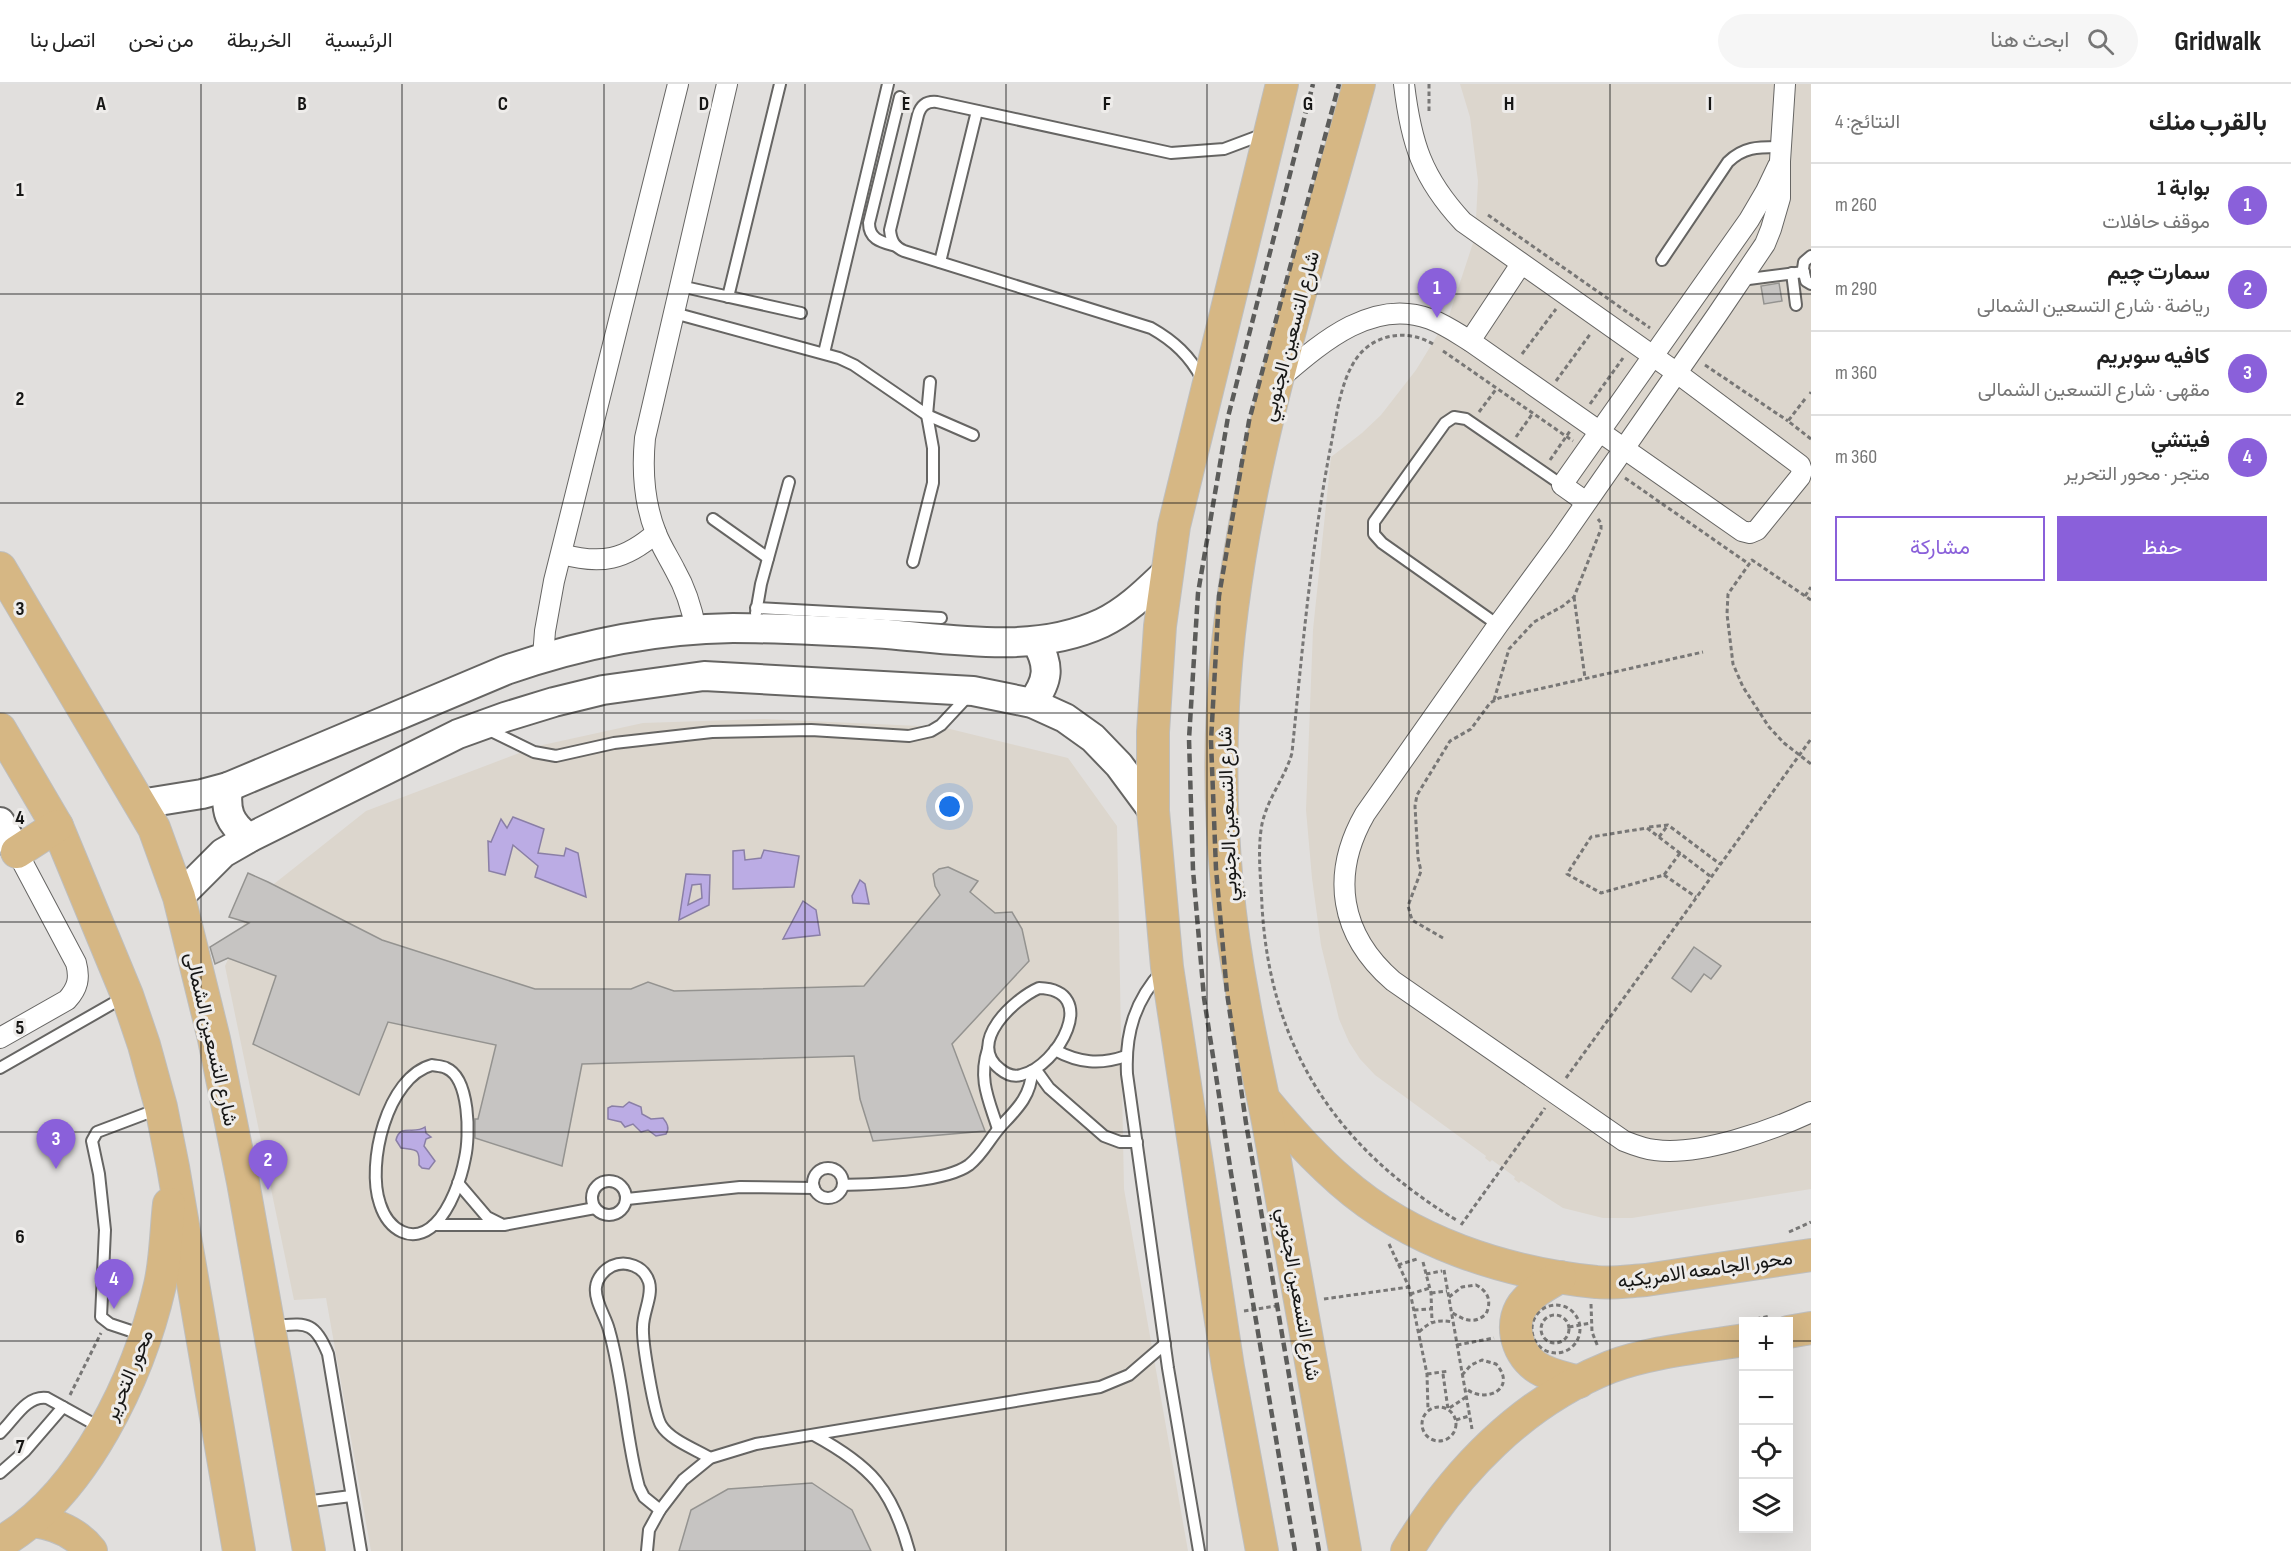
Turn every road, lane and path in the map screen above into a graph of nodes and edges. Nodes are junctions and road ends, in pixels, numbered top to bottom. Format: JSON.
{"nodes":[{"id":1,"x":678,"y":84,"type":"edge"},
{"id":2,"x":727,"y":84,"type":"edge"},
{"id":3,"x":780,"y":84,"type":"edge"},
{"id":4,"x":888,"y":84,"type":"edge"},
{"id":5,"x":1282,"y":84,"type":"edge"},
{"id":6,"x":1359,"y":84,"type":"edge"},
{"id":7,"x":1404,"y":84,"type":"edge"},
{"id":8,"x":1429,"y":84,"type":"edge"},
{"id":9,"x":1785,"y":84,"type":"edge"},
{"id":10,"x":900,"y":97,"type":"dead end"},
{"id":11,"x":977,"y":111,"type":"junction"},
{"id":12,"x":1429,"y":113,"type":"dead end"},
{"id":13,"x":1270,"y":132,"type":"junction"},
{"id":14,"x":1781,"y":154,"type":"junction"},
{"id":15,"x":1487,"y":214,"type":"dead end"},
{"id":16,"x":896,"y":246,"type":"junction"},
{"id":17,"x":1811,"y":256,"type":"edge"},
{"id":18,"x":1662,"y":260,"type":"dead end"},
{"id":19,"x":940,"y":262,"type":"junction"},
{"id":20,"x":1521,"y":264,"type":"junction"},
{"id":21,"x":1717,"y":264,"type":"junction"},
{"id":22,"x":1804,"y":272,"type":"junction"},
{"id":23,"x":1792,"y":273,"type":"junction"},
{"id":24,"x":1741,"y":280,"type":"junction"},
{"id":25,"x":1811,"y":285,"type":"edge"},
{"id":26,"x":681,"y":286,"type":"junction"},
{"id":27,"x":1565,"y":296,"type":"junction"},
{"id":28,"x":728,"y":297,"type":"junction"},
{"id":29,"x":1693,"y":300,"type":"junction"},
{"id":30,"x":1796,"y":305,"type":"dead end"},
{"id":31,"x":674,"y":313,"type":"junction"},
{"id":32,"x":801,"y":313,"type":"dead end"},
{"id":33,"x":1718,"y":315,"type":"junction"},
{"id":34,"x":1600,"y":320,"type":"junction"},
{"id":35,"x":1665,"y":339,"type":"junction"},
{"id":36,"x":1470,"y":340,"type":"junction"},
{"id":37,"x":1433,"y":344,"type":"dead end"},
{"id":38,"x":1634,"y":344,"type":"junction"},
{"id":39,"x":824,"y":353,"type":"junction"},
{"id":40,"x":1690,"y":355,"type":"junction"},
{"id":41,"x":1652,"y":357,"type":"junction"},
{"id":42,"x":1511,"y":369,"type":"junction"},
{"id":43,"x":1677,"y":374,"type":"junction"},
{"id":44,"x":1278,"y":380,"type":"junction"},
{"id":45,"x":930,"y":382,"type":"dead end"},
{"id":46,"x":1208,"y":388,"type":"junction"},
{"id":47,"x":1547,"y":395,"type":"junction"},
{"id":48,"x":1805,"y":399,"type":"dead end"},
{"id":49,"x":927,"y":415,"type":"junction"},
{"id":50,"x":1580,"y":418,"type":"junction"},
{"id":51,"x":1788,"y":422,"type":"junction"},
{"id":52,"x":1471,"y":423,"type":"junction"},
{"id":53,"x":1599,"y":432,"type":"junction"},
{"id":54,"x":973,"y":435,"type":"dead end"},
{"id":55,"x":1811,"y":439,"type":"edge"},
{"id":56,"x":1508,"y":448,"type":"junction"},
{"id":57,"x":1623,"y":449,"type":"junction"},
{"id":58,"x":1542,"y":471,"type":"junction"},
{"id":59,"x":789,"y":482,"type":"dead end"},
{"id":60,"x":1562,"y":485,"type":"junction"},
{"id":61,"x":1586,"y":502,"type":"junction"},
{"id":62,"x":713,"y":519,"type":"dead end"},
{"id":63,"x":656,"y":533,"type":"junction"},
{"id":64,"x":562,"y":554,"type":"junction"},
{"id":65,"x":768,"y":558,"type":"junction"},
{"id":66,"x":913,"y":562,"type":"dead end"},
{"id":67,"x":0,"y":568,"type":"edge"},
{"id":68,"x":1166,"y":573,"type":"junction"},
{"id":69,"x":1811,"y":587,"type":"edge"},
{"id":70,"x":1805,"y":596,"type":"junction"},
{"id":71,"x":1574,"y":597,"type":"junction"},
{"id":72,"x":1811,"y":600,"type":"edge"},
{"id":73,"x":755,"y":618,"type":"junction"},
{"id":74,"x":941,"y":618,"type":"dead end"},
{"id":75,"x":1498,"y":625,"type":"junction"},
{"id":76,"x":696,"y":630,"type":"junction"},
{"id":77,"x":1036,"y":642,"type":"junction"},
{"id":78,"x":1703,"y":652,"type":"dead end"},
{"id":79,"x":543,"y":657,"type":"junction"},
{"id":80,"x":1585,"y":678,"type":"junction"},
{"id":81,"x":973,"y":691,"type":"junction"},
{"id":82,"x":1494,"y":700,"type":"junction"},
{"id":83,"x":1032,"y":703,"type":"junction"},
{"id":84,"x":481,"y":726,"type":"junction"},
{"id":85,"x":0,"y":729,"type":"edge"},
{"id":86,"x":1811,"y":738,"type":"edge"},
{"id":87,"x":1798,"y":756,"type":"junction"},
{"id":88,"x":1811,"y":764,"type":"edge"},
{"id":89,"x":228,"y":787,"type":"junction"},
{"id":90,"x":140,"y":804,"type":"junction"},
{"id":91,"x":1153,"y":811,"type":"junction"},
{"id":92,"x":0,"y":822,"type":"edge"},
{"id":93,"x":1668,"y":825,"type":"junction"},
{"id":94,"x":57,"y":826,"type":"junction"},
{"id":95,"x":1647,"y":828,"type":"junction"},
{"id":96,"x":1659,"y":837,"type":"junction"},
{"id":97,"x":249,"y":838,"type":"junction"},
{"id":98,"x":17,"y":852,"type":"junction"},
{"id":99,"x":1680,"y":853,"type":"junction"},
{"id":100,"x":1720,"y":864,"type":"junction"},
{"id":101,"x":1665,"y":875,"type":"junction"},
{"id":102,"x":1710,"y":876,"type":"junction"},
{"id":103,"x":179,"y":897,"type":"junction"},
{"id":104,"x":1696,"y":897,"type":"junction"},
{"id":105,"x":1443,"y":938,"type":"dead end"},
{"id":106,"x":1167,"y":967,"type":"junction"},
{"id":107,"x":127,"y":995,"type":"junction"},
{"id":108,"x":0,"y":1038,"type":"edge"},
{"id":109,"x":988,"y":1048,"type":"junction"},
{"id":110,"x":1055,"y":1050,"type":"junction"},
{"id":111,"x":1126,"y":1056,"type":"junction"},
{"id":112,"x":0,"y":1068,"type":"edge"},
{"id":113,"x":1034,"y":1071,"type":"junction"},
{"id":114,"x":1555,"y":1094,"type":"junction"},
{"id":115,"x":1263,"y":1098,"type":"junction"},
{"id":116,"x":161,"y":1107,"type":"junction"},
{"id":117,"x":1811,"y":1112,"type":"edge"},
{"id":118,"x":998,"y":1129,"type":"junction"},
{"id":119,"x":1137,"y":1142,"type":"junction"},
{"id":120,"x":173,"y":1167,"type":"junction"},
{"id":121,"x":458,"y":1183,"type":"junction"},
{"id":122,"x":843,"y":1185,"type":"junction"},
{"id":123,"x":814,"y":1188,"type":"junction"},
{"id":124,"x":627,"y":1199,"type":"junction"},
{"id":125,"x":595,"y":1208,"type":"junction"},
{"id":126,"x":1811,"y":1222,"type":"edge"},
{"id":127,"x":434,"y":1225,"type":"junction"},
{"id":128,"x":504,"y":1225,"type":"junction"},
{"id":129,"x":1782,"y":1234,"type":"dead end"},
{"id":130,"x":1387,"y":1240,"type":"dead end"},
{"id":131,"x":1452,"y":1242,"type":"junction"},
{"id":132,"x":1810,"y":1255,"type":"edge"},
{"id":133,"x":1398,"y":1265,"type":"junction"},
{"id":134,"x":1426,"y":1274,"type":"junction"},
{"id":135,"x":1560,"y":1277,"type":"junction"},
{"id":136,"x":1598,"y":1282,"type":"junction"},
{"id":137,"x":1431,"y":1290,"type":"junction"},
{"id":138,"x":1448,"y":1291,"type":"junction"},
{"id":139,"x":1410,"y":1294,"type":"junction"},
{"id":140,"x":1449,"y":1297,"type":"junction"},
{"id":141,"x":1431,"y":1309,"type":"junction"},
{"id":142,"x":1414,"y":1310,"type":"junction"},
{"id":143,"x":1451,"y":1312,"type":"junction"},
{"id":144,"x":107,"y":1322,"type":"junction"},
{"id":145,"x":1432,"y":1322,"type":"junction"},
{"id":146,"x":1453,"y":1322,"type":"junction"},
{"id":147,"x":1591,"y":1323,"type":"junction"},
{"id":148,"x":1581,"y":1325,"type":"junction"},
{"id":149,"x":269,"y":1326,"type":"junction"},
{"id":150,"x":1569,"y":1327,"type":"junction"},
{"id":151,"x":1811,"y":1328,"type":"edge"},
{"id":152,"x":1793,"y":1331,"type":"edge"},
{"id":153,"x":1419,"y":1332,"type":"junction"},
{"id":154,"x":146,"y":1336,"type":"junction"},
{"id":155,"x":1495,"y":1337,"type":"dead end"},
{"id":156,"x":1739,"y":1341,"type":"edge"},
{"id":157,"x":1557,"y":1343,"type":"junction"},
{"id":158,"x":1165,"y":1344,"type":"junction"},
{"id":159,"x":1457,"y":1345,"type":"junction"},
{"id":160,"x":1558,"y":1353,"type":"junction"},
{"id":161,"x":1611,"y":1366,"type":"junction"},
{"id":162,"x":1449,"y":1371,"type":"dead end"},
{"id":163,"x":1427,"y":1374,"type":"junction"},
{"id":164,"x":1443,"y":1374,"type":"junction"},
{"id":165,"x":1462,"y":1375,"type":"junction"},
{"id":166,"x":1579,"y":1382,"type":"junction"},
{"id":167,"x":1465,"y":1388,"type":"junction"},
{"id":168,"x":1466,"y":1397,"type":"junction"},
{"id":169,"x":63,"y":1407,"type":"junction"},
{"id":170,"x":1448,"y":1409,"type":"junction"},
{"id":171,"x":1428,"y":1410,"type":"junction"},
{"id":172,"x":1469,"y":1416,"type":"junction"},
{"id":173,"x":1456,"y":1420,"type":"junction"},
{"id":174,"x":105,"y":1430,"type":"junction"},
{"id":175,"x":0,"y":1433,"type":"edge"},
{"id":176,"x":814,"y":1436,"type":"junction"},
{"id":177,"x":710,"y":1458,"type":"junction"},
{"id":178,"x":1477,"y":1458,"type":"junction"},
{"id":179,"x":0,"y":1473,"type":"edge"},
{"id":180,"x":351,"y":1496,"type":"junction"},
{"id":181,"x":300,"y":1502,"type":"junction"},
{"id":182,"x":660,"y":1510,"type":"junction"},
{"id":183,"x":33,"y":1521,"type":"junction"},
{"id":184,"x":0,"y":1543,"type":"edge"},
{"id":185,"x":91,"y":1551,"type":"edge"},
{"id":186,"x":239,"y":1551,"type":"edge"},
{"id":187,"x":309,"y":1551,"type":"edge"},
{"id":188,"x":361,"y":1551,"type":"edge"},
{"id":189,"x":647,"y":1551,"type":"edge"},
{"id":190,"x":909,"y":1551,"type":"edge"},
{"id":191,"x":1199,"y":1551,"type":"edge"},
{"id":192,"x":1262,"y":1551,"type":"edge"},
{"id":193,"x":1345,"y":1551,"type":"edge"},
{"id":194,"x":1407,"y":1551,"type":"edge"}],
"edges":[{"from":1,"to":64,"type":"street"},
{"from":2,"to":26,"type":"street"},
{"from":3,"to":28,"type":"lane"},
{"from":4,"to":39,"type":"lane"},
{"from":5,"to":13,"type":"main road"},
{"from":6,"to":44,"type":"main road","name":"شارع التسعين الجنوبي"},
{"from":7,"to":20,"type":"street"},
{"from":8,"to":12,"type":"path"},
{"from":9,"to":14,"type":"street"},
{"from":10,"to":16,"type":"lane"},
{"from":11,"to":13,"type":"lane"},
{"from":11,"to":16,"type":"lane"},
{"from":11,"to":19,"type":"lane"},
{"from":13,"to":46,"type":"main road"},
{"from":14,"to":18,"type":"lane"},
{"from":14,"to":21,"type":"street"},
{"from":14,"to":24,"type":"street"},
{"from":15,"to":35,"type":"path"},
{"from":16,"to":19,"type":"lane"},
{"from":17,"to":22,"type":"lane"},
{"from":19,"to":46,"type":"lane"},
{"from":20,"to":27,"type":"street"},
{"from":20,"to":36,"type":"street"},
{"from":21,"to":24,"type":"street"},
{"from":21,"to":29,"type":"street"},
{"from":22,"to":23,"type":"lane"},
{"from":22,"to":25,"type":"lane"},
{"from":23,"to":24,"type":"lane"},
{"from":23,"to":30,"type":"lane"},
{"from":24,"to":33,"type":"street"},
{"from":26,"to":28,"type":"lane"},
{"from":26,"to":31,"type":"street"},
{"from":27,"to":34,"type":"street"},
{"from":27,"to":42,"type":"path"},
{"from":28,"to":32,"type":"lane"},
{"from":29,"to":33,"type":"street"},
{"from":29,"to":35,"type":"street"},
{"from":31,"to":39,"type":"lane"},
{"from":31,"to":63,"type":"street"},
{"from":33,"to":40,"type":"street"},
{"from":34,"to":38,"type":"street"},
{"from":34,"to":47,"type":"path"},
{"from":35,"to":41,"type":"street"},
{"from":36,"to":42,"type":"street"},
{"from":36,"to":44,"type":"street"},
{"from":37,"to":131,"type":"path"},
{"from":38,"to":41,"type":"street"},
{"from":38,"to":50,"type":"path"},
{"from":39,"to":49,"type":"lane"},
{"from":40,"to":43,"type":"street"},
{"from":40,"to":51,"type":"path"},
{"from":41,"to":43,"type":"street"},
{"from":41,"to":53,"type":"street"},
{"from":42,"to":47,"type":"street"},
{"from":42,"to":52,"type":"path"},
{"from":43,"to":57,"type":"street"},
{"from":43,"to":57,"type":"street"},
{"from":44,"to":115,"type":"main road","name":"شارع التسعين الجنوبي"},
{"from":45,"to":49,"type":"lane"},
{"from":46,"to":68,"type":"main road"},
{"from":47,"to":50,"type":"street"},
{"from":47,"to":56,"type":"path"},
{"from":48,"to":51,"type":"path"},
{"from":49,"to":54,"type":"lane"},
{"from":49,"to":66,"type":"lane"},
{"from":50,"to":53,"type":"street"},
{"from":50,"to":58,"type":"path"},
{"from":51,"to":55,"type":"path"},
{"from":52,"to":56,"type":"lane"},
{"from":52,"to":75,"type":"lane"},
{"from":53,"to":57,"type":"street"},
{"from":53,"to":60,"type":"street"},
{"from":56,"to":58,"type":"lane"},
{"from":57,"to":61,"type":"street"},
{"from":58,"to":60,"type":"lane"},
{"from":59,"to":65,"type":"lane"},
{"from":60,"to":61,"type":"street"},
{"from":61,"to":71,"type":"path"},
{"from":61,"to":75,"type":"street"},
{"from":62,"to":65,"type":"lane"},
{"from":63,"to":64,"type":"street"},
{"from":63,"to":76,"type":"street"},
{"from":64,"to":79,"type":"street"},
{"from":65,"to":73,"type":"lane"},
{"from":67,"to":90,"type":"main road","name":"شارع التسعين الشمالى"},
{"from":68,"to":77,"type":"street"},
{"from":68,"to":91,"type":"main road"},
{"from":69,"to":70,"type":"path"},
{"from":70,"to":72,"type":"path"},
{"from":70,"to":87,"type":"path"},
{"from":71,"to":80,"type":"path"},
{"from":71,"to":82,"type":"path"},
{"from":73,"to":74,"type":"lane"},
{"from":73,"to":76,"type":"street"},
{"from":73,"to":77,"type":"street"},
{"from":75,"to":114,"type":"street"},
{"from":76,"to":79,"type":"street"},
{"from":77,"to":83,"type":"street"},
{"from":78,"to":80,"type":"path"},
{"from":79,"to":89,"type":"street"},
{"from":80,"to":82,"type":"path"},
{"from":81,"to":83,"type":"street"},
{"from":81,"to":84,"type":"street"},
{"from":81,"to":84,"type":"lane"},
{"from":82,"to":105,"type":"path"},
{"from":83,"to":91,"type":"street"},
{"from":84,"to":97,"type":"street"},
{"from":85,"to":94,"type":"main road"},
{"from":86,"to":87,"type":"path"},
{"from":87,"to":88,"type":"path"},
{"from":87,"to":100,"type":"path"},
{"from":89,"to":90,"type":"street"},
{"from":89,"to":97,"type":"street"},
{"from":90,"to":103,"type":"main road","name":"شارع التسعين الشمالى"},
{"from":91,"to":106,"type":"main road"},
{"from":92,"to":98,"type":"street"},
{"from":93,"to":95,"type":"path"},
{"from":93,"to":96,"type":"path"},
{"from":93,"to":100,"type":"path"},
{"from":94,"to":98,"type":"main road"},
{"from":94,"to":107,"type":"main road"},
{"from":95,"to":96,"type":"path"},
{"from":95,"to":101,"type":"path"},
{"from":96,"to":99,"type":"path"},
{"from":97,"to":103,"type":"street"},
{"from":98,"to":108,"type":"street"},
{"from":99,"to":101,"type":"path"},
{"from":99,"to":102,"type":"path"},
{"from":100,"to":102,"type":"path"},
{"from":101,"to":104,"type":"path"},
{"from":102,"to":104,"type":"path"},
{"from":103,"to":149,"type":"main road","name":"شارع التسعين الشمالى"},
{"from":104,"to":114,"type":"path"},
{"from":106,"to":111,"type":"lane"},
{"from":106,"to":192,"type":"main road"},
{"from":107,"to":112,"type":"lane"},
{"from":107,"to":116,"type":"main road"},
{"from":109,"to":110,"type":"lane"},
{"from":109,"to":113,"type":"lane"},
{"from":109,"to":118,"type":"lane"},
{"from":110,"to":111,"type":"lane"},
{"from":110,"to":113,"type":"lane"},
{"from":111,"to":119,"type":"lane"},
{"from":113,"to":118,"type":"lane"},
{"from":113,"to":119,"type":"lane"},
{"from":114,"to":117,"type":"street"},
{"from":114,"to":131,"type":"path"},
{"from":115,"to":131,"type":"main road","name":"محور الجامعه الامريكيه"},
{"from":115,"to":193,"type":"main road","name":"شارع التسعين الجنوبي"},
{"from":116,"to":120,"type":"main road"},
{"from":116,"to":144,"type":"lane"},
{"from":118,"to":122,"type":"lane"},
{"from":119,"to":158,"type":"lane"},
{"from":120,"to":154,"type":"main road","name":"محور التحرير"},
{"from":120,"to":186,"type":"main road"},
{"from":121,"to":127,"type":"lane"},
{"from":121,"to":127,"type":"lane"},
{"from":121,"to":128,"type":"lane"},
{"from":122,"to":123,"type":"lane"},
{"from":122,"to":123,"type":"lane"},
{"from":123,"to":124,"type":"lane"},
{"from":124,"to":125,"type":"lane"},
{"from":124,"to":125,"type":"lane"},
{"from":125,"to":128,"type":"lane"},
{"from":126,"to":129,"type":"path"},
{"from":127,"to":128,"type":"lane"},
{"from":130,"to":133,"type":"path"},
{"from":131,"to":134,"type":"path"},
{"from":131,"to":135,"type":"main road","name":"محور الجامعه الامريكيه"},
{"from":131,"to":138,"type":"path"},
{"from":132,"to":136,"type":"main road","name":"محور الجامعه الامريكيه"},
{"from":133,"to":134,"type":"path"},
{"from":133,"to":139,"type":"path"},
{"from":134,"to":137,"type":"path"},
{"from":135,"to":136,"type":"main road","name":"محور الجامعه الامريكيه"},
{"from":135,"to":166,"type":"main road"},
{"from":136,"to":147,"type":"path"},
{"from":137,"to":138,"type":"path"},
{"from":137,"to":139,"type":"path"},
{"from":137,"to":141,"type":"path"},
{"from":138,"to":140,"type":"path"},
{"from":139,"to":142,"type":"path"},
{"from":140,"to":143,"type":"path"},
{"from":140,"to":143,"type":"path"},
{"from":141,"to":142,"type":"path"},
{"from":141,"to":145,"type":"path"},
{"from":142,"to":153,"type":"path"},
{"from":143,"to":146,"type":"path"},
{"from":144,"to":154,"type":"lane"},
{"from":144,"to":169,"type":"path"},
{"from":145,"to":146,"type":"path"},
{"from":145,"to":153,"type":"path"},
{"from":146,"to":159,"type":"path"},
{"from":147,"to":148,"type":"path"},
{"from":147,"to":161,"type":"path"},
{"from":148,"to":150,"type":"path"},
{"from":148,"to":160,"type":"path"},
{"from":148,"to":160,"type":"path"},
{"from":149,"to":180,"type":"lane"},
{"from":149,"to":181,"type":"main road","name":"شارع التسعين الشمالى"},
{"from":150,"to":157,"type":"path"},
{"from":150,"to":157,"type":"path"},
{"from":151,"to":152,"type":"main road"},
{"from":153,"to":163,"type":"path"},
{"from":154,"to":174,"type":"main road","name":"محور التحرير"},
{"from":155,"to":159,"type":"path"},
{"from":156,"to":161,"type":"main road"},
{"from":157,"to":160,"type":"path"},
{"from":158,"to":176,"type":"lane"},
{"from":158,"to":191,"type":"lane"},
{"from":159,"to":165,"type":"path"},
{"from":161,"to":166,"type":"main road"},
{"from":162,"to":164,"type":"path"},
{"from":163,"to":164,"type":"path"},
{"from":163,"to":171,"type":"path"},
{"from":164,"to":170,"type":"path"},
{"from":165,"to":167,"type":"path"},
{"from":165,"to":167,"type":"path"},
{"from":166,"to":178,"type":"main road"},
{"from":167,"to":168,"type":"path"},
{"from":168,"to":170,"type":"path"},
{"from":168,"to":172,"type":"path"},
{"from":169,"to":174,"type":"lane"},
{"from":169,"to":175,"type":"lane"},
{"from":169,"to":179,"type":"lane"},
{"from":170,"to":171,"type":"path"},
{"from":170,"to":173,"type":"path"},
{"from":171,"to":173,"type":"path"},
{"from":172,"to":173,"type":"path"},
{"from":172,"to":178,"type":"path"},
{"from":174,"to":183,"type":"main road","name":"محور التحرير"},
{"from":176,"to":177,"type":"lane"},
{"from":176,"to":190,"type":"lane"},
{"from":177,"to":182,"type":"lane"},
{"from":177,"to":182,"type":"lane"},
{"from":178,"to":194,"type":"main road"},
{"from":180,"to":181,"type":"lane"},
{"from":180,"to":188,"type":"lane"},
{"from":181,"to":187,"type":"main road","name":"شارع التسعين الشمالى"},
{"from":182,"to":189,"type":"lane"},
{"from":183,"to":184,"type":"main road","name":"محور التحرير"},
{"from":183,"to":185,"type":"main road"}]}
